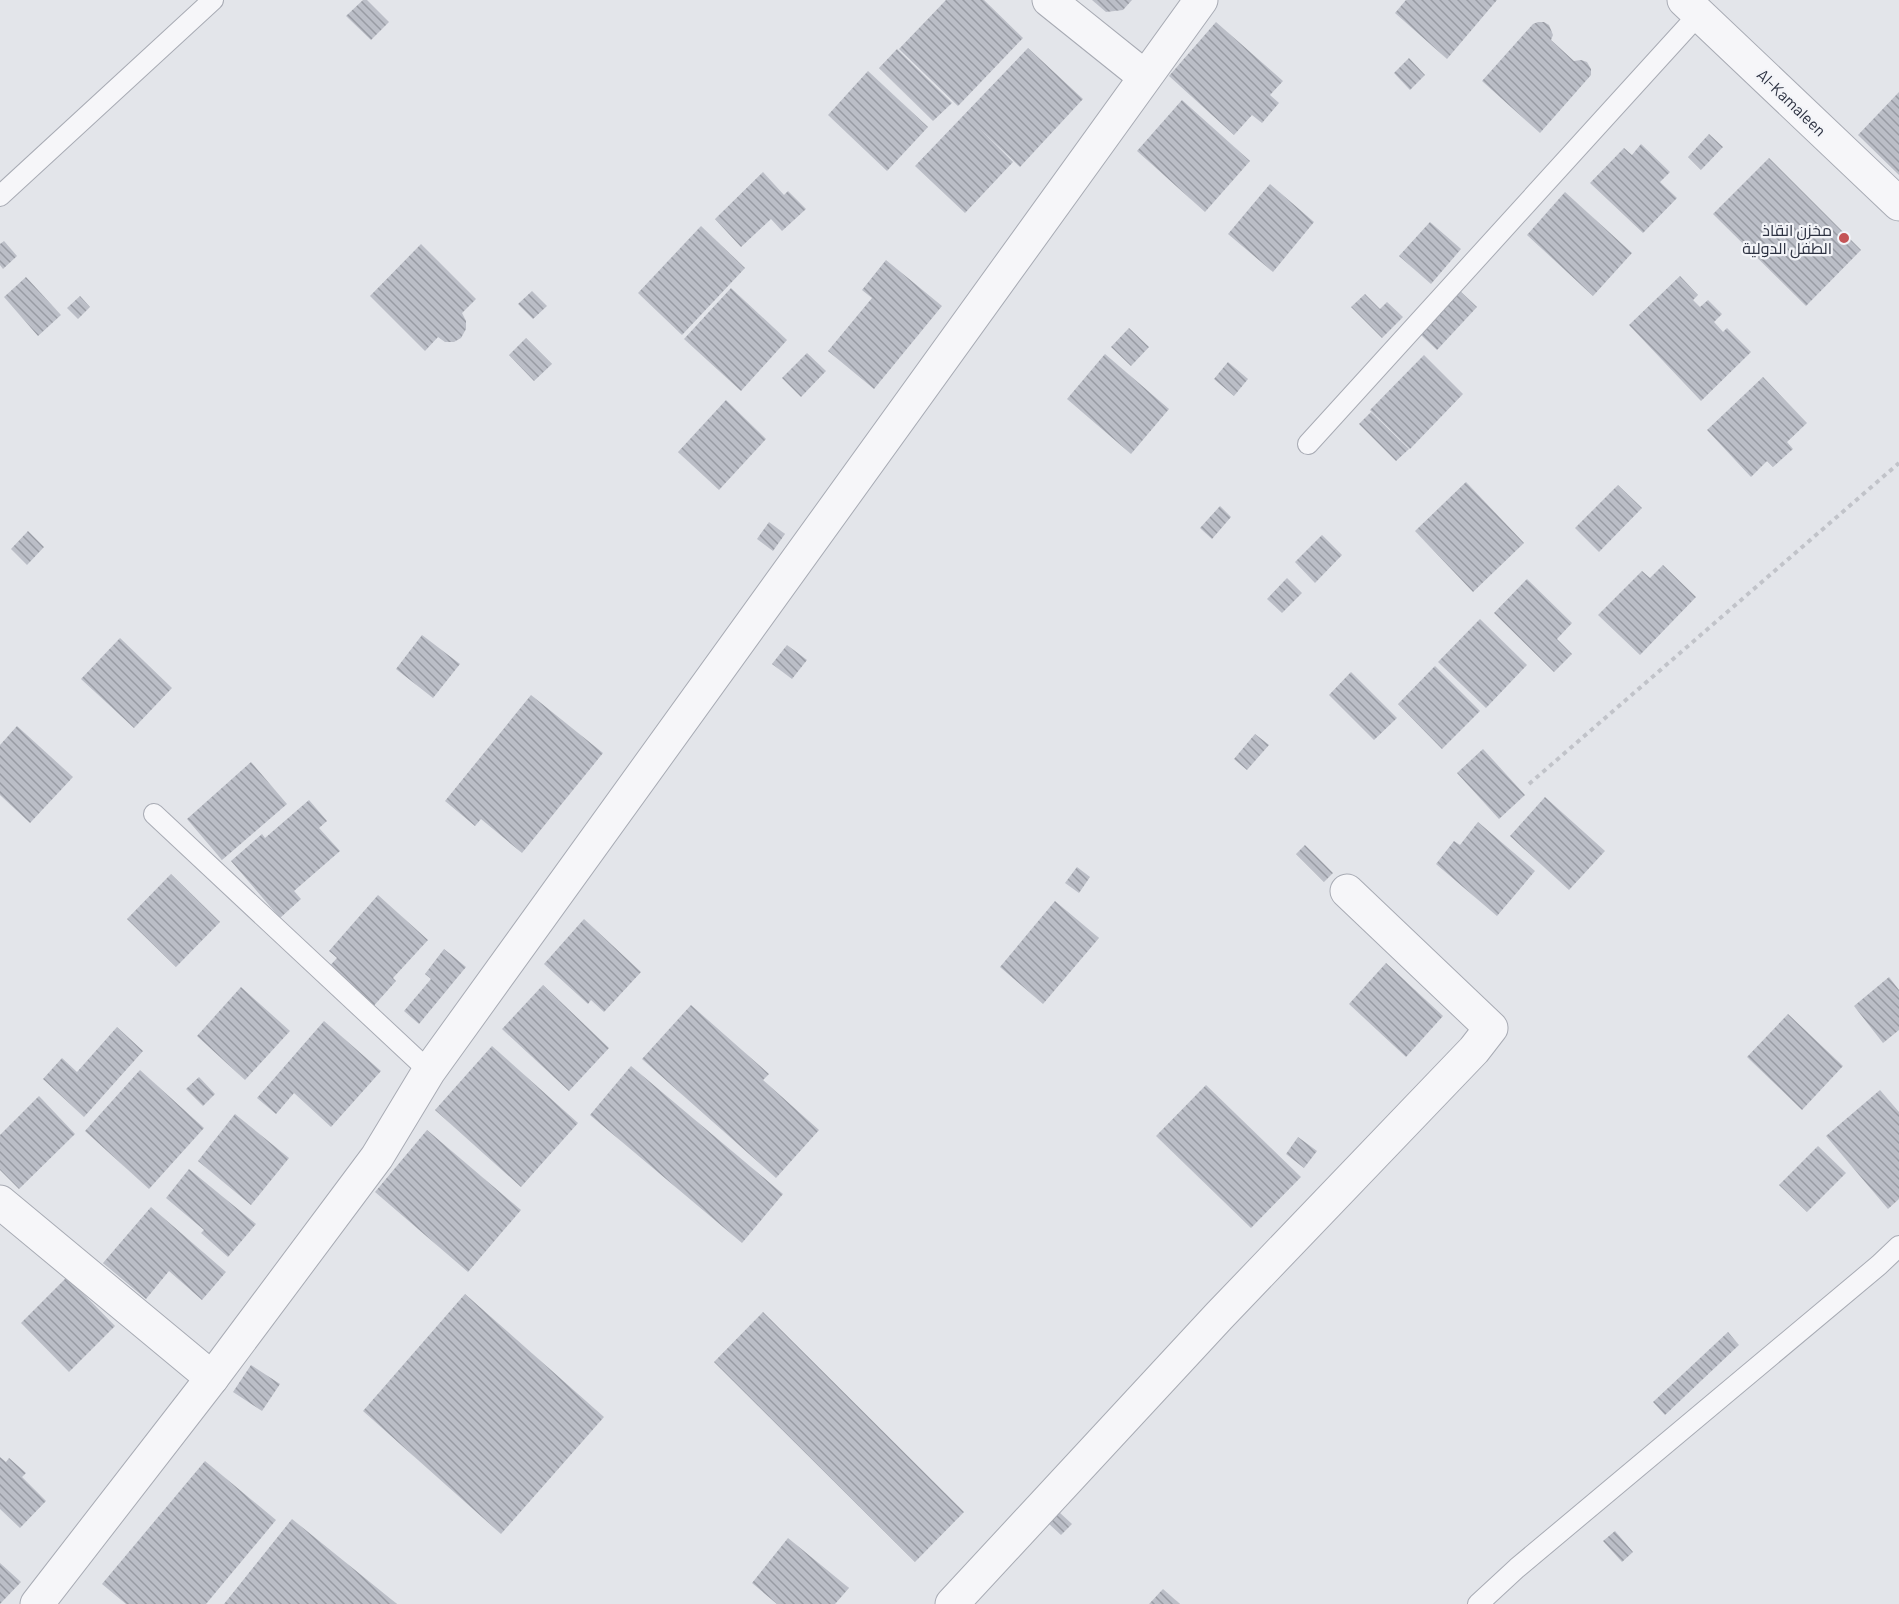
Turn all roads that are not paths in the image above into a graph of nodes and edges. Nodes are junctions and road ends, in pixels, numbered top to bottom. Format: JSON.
{"nodes":[{"id":1,"x":213,"y":0,"type":"edge"},
{"id":2,"x":1049,"y":0,"type":"edge"},
{"id":3,"x":1201,"y":0,"type":"edge"},
{"id":4,"x":1692,"y":7,"type":"edge"},
{"id":5,"x":1145,"y":76,"type":"junction"},
{"id":6,"x":0,"y":196,"type":"edge"},
{"id":7,"x":1899,"y":204,"type":"edge"},
{"id":8,"x":1308,"y":444,"type":"dead end"},
{"id":9,"x":154,"y":814,"type":"dead end"},
{"id":10,"x":1347,"y":891,"type":"dead end"},
{"id":11,"x":429,"y":1071,"type":"junction"},
{"id":12,"x":0,"y":1202,"type":"edge"},
{"id":13,"x":1899,"y":1246,"type":"edge"},
{"id":14,"x":212,"y":1378,"type":"junction"},
{"id":15,"x":37,"y":1604,"type":"edge"},
{"id":16,"x":952,"y":1604,"type":"edge"},
{"id":17,"x":1478,"y":1604,"type":"edge"}],
"edges":[{"from":1,"to":6,"type":"lane"},
{"from":2,"to":5,"type":"street"},
{"from":3,"to":5,"type":"street"},
{"from":4,"to":7,"type":"street","name":"Al-Kamaleen"},
{"from":4,"to":8,"type":"lane"},
{"from":5,"to":11,"type":"street"},
{"from":9,"to":11,"type":"lane"},
{"from":10,"to":16,"type":"street"},
{"from":11,"to":14,"type":"street"},
{"from":12,"to":14,"type":"street"},
{"from":13,"to":17,"type":"lane"},
{"from":14,"to":15,"type":"street"}]}
